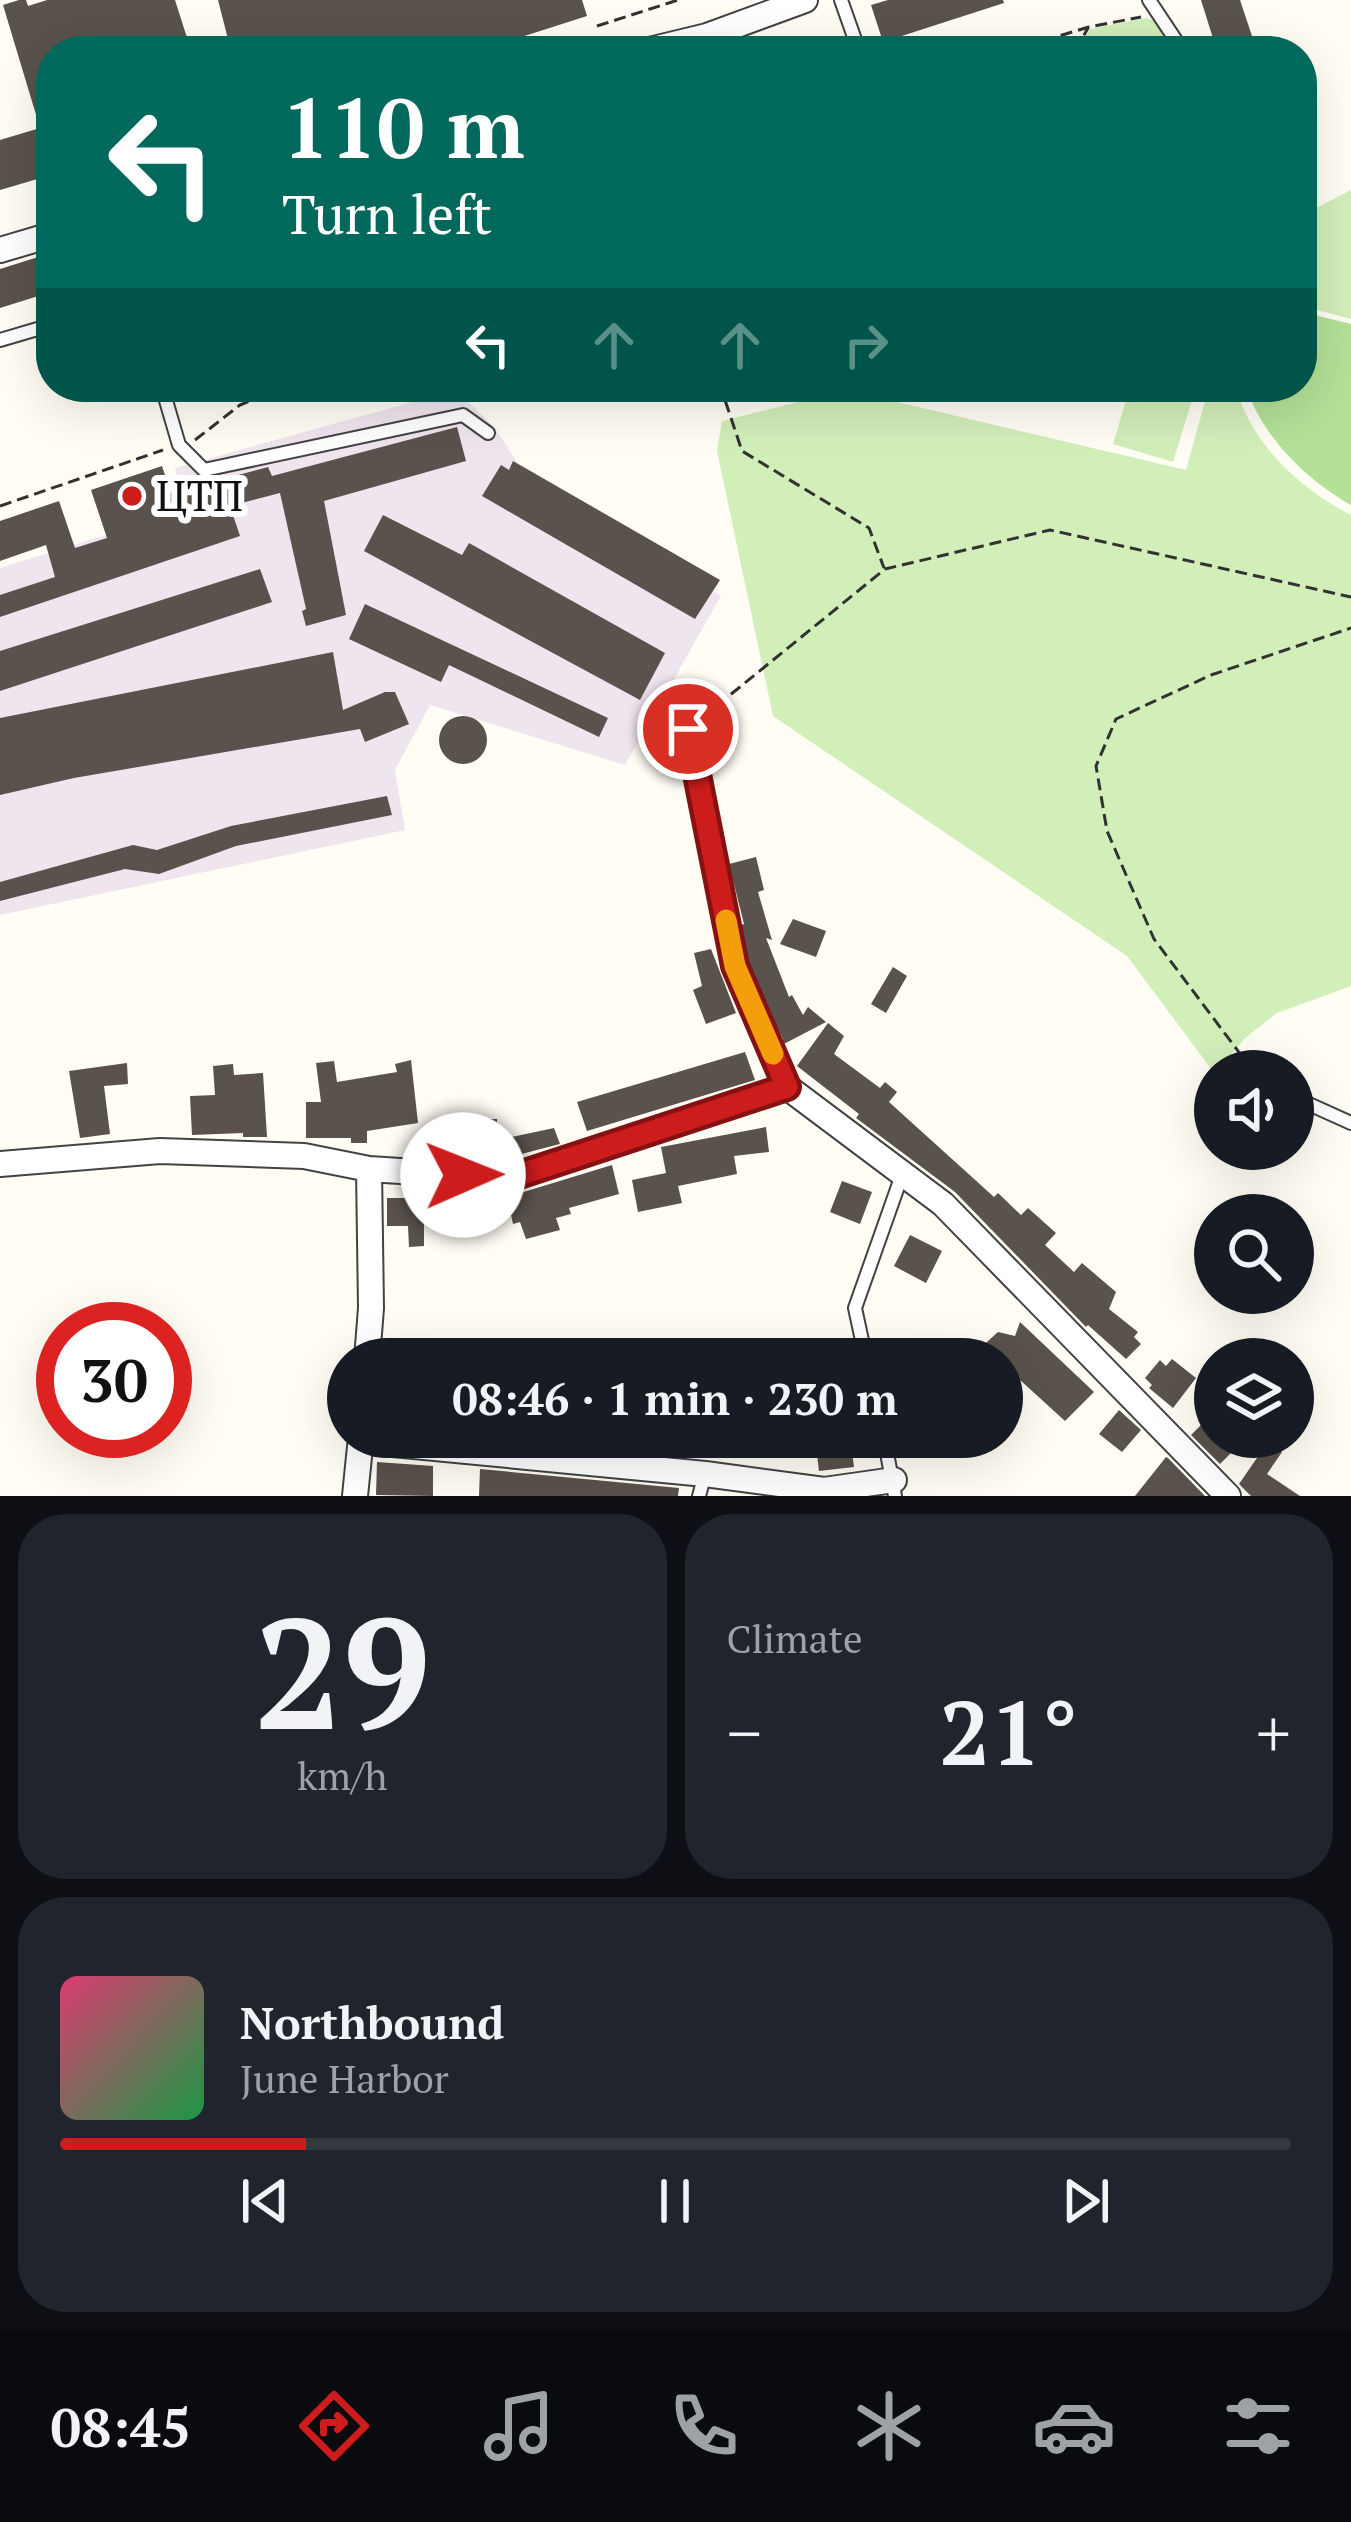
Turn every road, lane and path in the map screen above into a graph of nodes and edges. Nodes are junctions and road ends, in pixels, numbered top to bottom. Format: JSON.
{"nodes":[{"id":1,"x":652,"y":0,"type":"edge"},
{"id":2,"x":678,"y":0,"type":"edge"},
{"id":3,"x":805,"y":0,"type":"edge"},
{"id":4,"x":842,"y":0,"type":"edge"},
{"id":5,"x":1149,"y":0,"type":"edge"},
{"id":6,"x":650,"y":9,"type":"junction"},
{"id":7,"x":1134,"y":18,"type":"dead end"},
{"id":8,"x":597,"y":26,"type":"dead end"},
{"id":9,"x":1089,"y":26,"type":"junction"},
{"id":10,"x":727,"y":36,"type":"edge"},
{"id":11,"x":854,"y":36,"type":"edge"},
{"id":12,"x":1057,"y":36,"type":"edge"},
{"id":13,"x":1083,"y":36,"type":"edge"},
{"id":14,"x":1173,"y":36,"type":"edge"},
{"id":15,"x":36,"y":239,"type":"edge"},
{"id":16,"x":0,"y":250,"type":"edge"},
{"id":17,"x":36,"y":329,"type":"edge"},
{"id":18,"x":0,"y":340,"type":"edge"},
{"id":19,"x":166,"y":402,"type":"edge"},
{"id":20,"x":249,"y":402,"type":"edge"},
{"id":21,"x":726,"y":402,"type":"edge"},
{"id":22,"x":488,"y":433,"type":"dead end"},
{"id":23,"x":178,"y":445,"type":"junction"},
{"id":24,"x":0,"y":506,"type":"edge"},
{"id":25,"x":885,"y":569,"type":"junction"},
{"id":26,"x":1351,"y":597,"type":"edge"},
{"id":27,"x":1351,"y":628,"type":"edge"},
{"id":28,"x":644,"y":709,"type":"dead end"},
{"id":29,"x":688,"y":729,"type":"junction"},
{"id":30,"x":1237,"y":1050,"type":"edge"},
{"id":31,"x":787,"y":1087,"type":"junction"},
{"id":32,"x":1314,"y":1106,"type":"edge"},
{"id":33,"x":1351,"y":1123,"type":"edge"},
{"id":34,"x":0,"y":1164,"type":"edge"},
{"id":35,"x":369,"y":1169,"type":"junction"},
{"id":36,"x":902,"y":1174,"type":"junction"},
{"id":37,"x":369,"y":1338,"type":"edge"},
{"id":38,"x":861,"y":1338,"type":"edge"},
{"id":39,"x":359,"y":1458,"type":"edge"},
{"id":40,"x":502,"y":1458,"type":"edge"},
{"id":41,"x":888,"y":1458,"type":"edge"},
{"id":42,"x":702,"y":1485,"type":"edge"},
{"id":43,"x":894,"y":1488,"type":"edge"},
{"id":44,"x":356,"y":1496,"type":"edge"},
{"id":45,"x":1228,"y":1496,"type":"edge"}],
"edges":[{"from":1,"to":6,"type":"path"},
{"from":2,"to":6,"type":"path"},
{"from":3,"to":10,"type":"street"},
{"from":4,"to":11,"type":"lane"},
{"from":5,"to":14,"type":"lane"},
{"from":6,"to":8,"type":"path"},
{"from":7,"to":9,"type":"path"},
{"from":9,"to":12,"type":"path"},
{"from":9,"to":13,"type":"path"},
{"from":15,"to":16,"type":"street"},
{"from":17,"to":18,"type":"lane"},
{"from":19,"to":23,"type":"lane"},
{"from":20,"to":23,"type":"path"},
{"from":21,"to":25,"type":"path"},
{"from":22,"to":23,"type":"lane"},
{"from":23,"to":24,"type":"path"},
{"from":25,"to":26,"type":"path"},
{"from":25,"to":29,"type":"path"},
{"from":27,"to":30,"type":"path"},
{"from":28,"to":29,"type":"path"},
{"from":29,"to":31,"type":"lane"},
{"from":31,"to":35,"type":"street"},
{"from":31,"to":36,"type":"street"},
{"from":32,"to":33,"type":"lane"},
{"from":34,"to":35,"type":"street"},
{"from":35,"to":37,"type":"street"},
{"from":36,"to":38,"type":"lane"},
{"from":36,"to":45,"type":"street"},
{"from":39,"to":44,"type":"street"},
{"from":40,"to":42,"type":"street"},
{"from":41,"to":43,"type":"lane"},
{"from":42,"to":43,"type":"street"}]}
